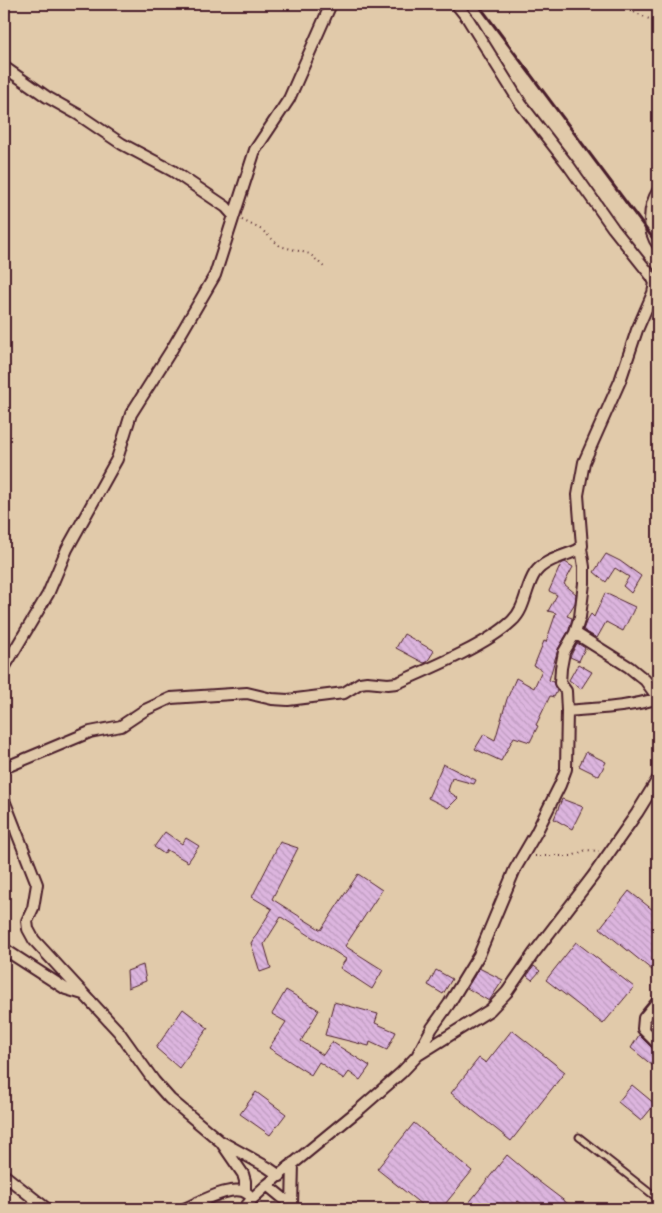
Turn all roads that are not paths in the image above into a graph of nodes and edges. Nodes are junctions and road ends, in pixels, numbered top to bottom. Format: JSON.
{"nodes":[{"id":1,"x":331,"y":4,"type":"edge"},
{"id":2,"x":456,"y":4,"type":"edge"},
{"id":3,"x":4,"y":67,"type":"edge"},
{"id":4,"x":658,"y":191,"type":"edge"},
{"id":5,"x":234,"y":216,"type":"junction"},
{"id":6,"x":658,"y":245,"type":"edge"},
{"id":7,"x":581,"y":548,"type":"junction"},
{"id":8,"x":575,"y":633,"type":"junction"},
{"id":9,"x":4,"y":668,"type":"edge"},
{"id":10,"x":658,"y":698,"type":"edge"},
{"id":11,"x":567,"y":711,"type":"junction"},
{"id":12,"x":4,"y":768,"type":"edge"},
{"id":13,"x":658,"y":778,"type":"edge"},
{"id":14,"x":4,"y":800,"type":"edge"},
{"id":15,"x":4,"y":949,"type":"edge"},
{"id":16,"x":84,"y":994,"type":"junction"},
{"id":17,"x":658,"y":1001,"type":"edge"},
{"id":18,"x":658,"y":1044,"type":"edge"},
{"id":19,"x":418,"y":1055,"type":"junction"},
{"id":20,"x":579,"y":1137,"type":"dead end"},
{"id":21,"x":221,"y":1142,"type":"junction"},
{"id":22,"x":293,"y":1163,"type":"junction"},
{"id":23,"x":4,"y":1174,"type":"edge"},
{"id":24,"x":280,"y":1176,"type":"junction"},
{"id":25,"x":267,"y":1185,"type":"junction"},
{"id":26,"x":245,"y":1190,"type":"junction"},
{"id":27,"x":253,"y":1198,"type":"junction"},
{"id":28,"x":658,"y":1199,"type":"edge"},
{"id":29,"x":294,"y":1208,"type":"edge"},
{"id":30,"x":47,"y":1209,"type":"edge"},
{"id":31,"x":184,"y":1209,"type":"edge"},
{"id":32,"x":244,"y":1209,"type":"edge"}],
"edges":[{"from":1,"to":5,"type":"street"},
{"from":2,"to":7,"type":"street"},
{"from":3,"to":5,"type":"street"},
{"from":4,"to":6,"type":"street"},
{"from":5,"to":9,"type":"street"},
{"from":7,"to":8,"type":"street"},
{"from":7,"to":12,"type":"street"},
{"from":8,"to":10,"type":"street"},
{"from":8,"to":11,"type":"street"},
{"from":10,"to":11,"type":"street"},
{"from":11,"to":19,"type":"street"},
{"from":13,"to":19,"type":"street"},
{"from":14,"to":16,"type":"street"},
{"from":15,"to":16,"type":"street"},
{"from":16,"to":21,"type":"street"},
{"from":17,"to":18,"type":"street"},
{"from":19,"to":22,"type":"street"},
{"from":20,"to":28,"type":"lane"},
{"from":21,"to":24,"type":"street"},
{"from":21,"to":26,"type":"street"},
{"from":22,"to":24,"type":"street"},
{"from":22,"to":29,"type":"street"},
{"from":23,"to":30,"type":"street"},
{"from":24,"to":25,"type":"street"},
{"from":25,"to":27,"type":"street"},
{"from":25,"to":29,"type":"street"},
{"from":26,"to":27,"type":"street"},
{"from":26,"to":31,"type":"street"},
{"from":27,"to":32,"type":"street"}]}
